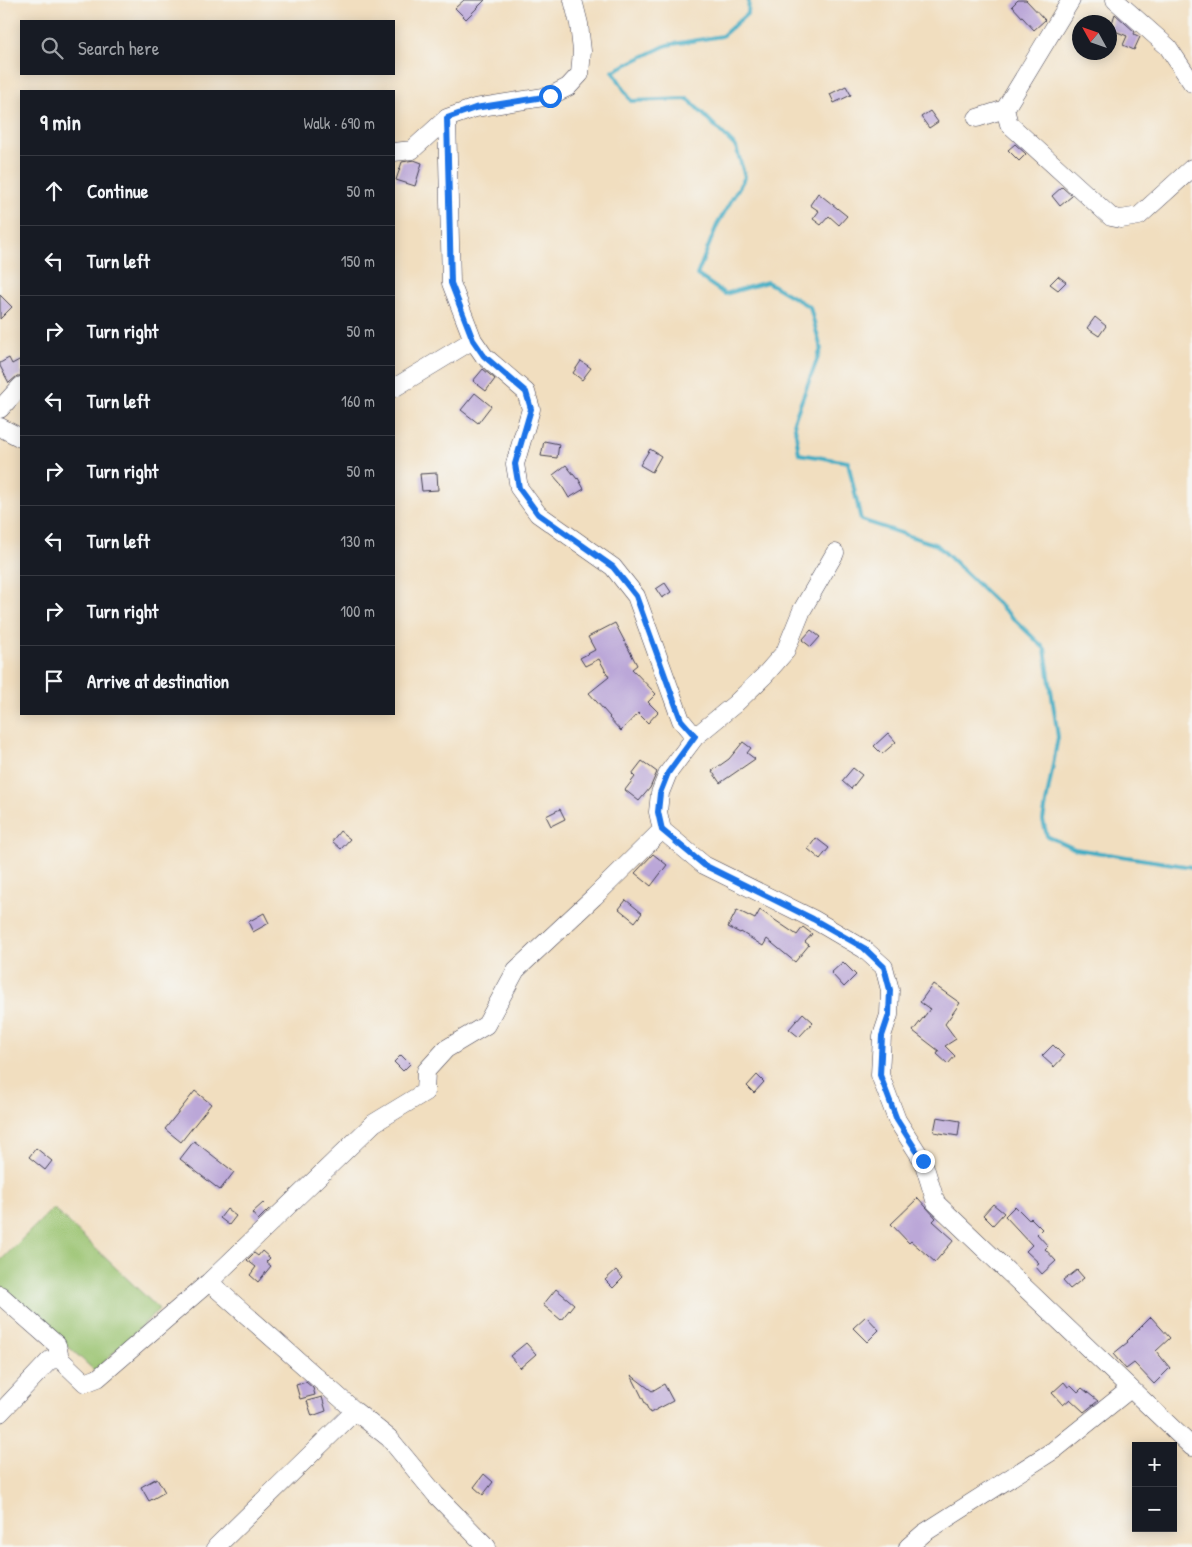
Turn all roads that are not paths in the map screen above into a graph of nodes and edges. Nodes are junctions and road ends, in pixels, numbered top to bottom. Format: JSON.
{"nodes":[{"id":1,"x":573,"y":0,"type":"edge"},
{"id":2,"x":1071,"y":0,"type":"edge"},
{"id":3,"x":1115,"y":0,"type":"edge"},
{"id":4,"x":1192,"y":83,"type":"edge"},
{"id":5,"x":1005,"y":108,"type":"junction"},
{"id":6,"x":447,"y":118,"type":"junction"},
{"id":7,"x":977,"y":118,"type":"dead end"},
{"id":8,"x":395,"y":152,"type":"edge"},
{"id":9,"x":1192,"y":168,"type":"edge"},
{"id":10,"x":473,"y":340,"type":"junction"},
{"id":11,"x":20,"y":387,"type":"edge"},
{"id":12,"x":395,"y":387,"type":"edge"},
{"id":13,"x":0,"y":409,"type":"edge"},
{"id":14,"x":0,"y":427,"type":"edge"},
{"id":15,"x":20,"y":437,"type":"edge"},
{"id":16,"x":835,"y":553,"type":"dead end"},
{"id":17,"x":695,"y":736,"type":"junction"},
{"id":18,"x":662,"y":830,"type":"junction"},
{"id":19,"x":209,"y":1282,"type":"junction"},
{"id":20,"x":0,"y":1295,"type":"edge"},
{"id":21,"x":60,"y":1359,"type":"junction"},
{"id":22,"x":1130,"y":1389,"type":"junction"},
{"id":23,"x":355,"y":1411,"type":"junction"},
{"id":24,"x":0,"y":1413,"type":"edge"},
{"id":25,"x":1192,"y":1447,"type":"edge"},
{"id":26,"x":216,"y":1547,"type":"edge"},
{"id":27,"x":487,"y":1547,"type":"edge"},
{"id":28,"x":908,"y":1547,"type":"edge"}],
"edges":[{"from":1,"to":6,"type":"street"},
{"from":2,"to":5,"type":"street"},
{"from":3,"to":4,"type":"street"},
{"from":5,"to":7,"type":"street"},
{"from":5,"to":9,"type":"street"},
{"from":6,"to":8,"type":"street"},
{"from":6,"to":10,"type":"street"},
{"from":10,"to":12,"type":"street"},
{"from":10,"to":17,"type":"street"},
{"from":11,"to":13,"type":"street"},
{"from":14,"to":15,"type":"street"},
{"from":16,"to":17,"type":"street"},
{"from":17,"to":18,"type":"street"},
{"from":18,"to":19,"type":"street"},
{"from":18,"to":22,"type":"street"},
{"from":19,"to":21,"type":"street"},
{"from":19,"to":23,"type":"street"},
{"from":20,"to":21,"type":"street"},
{"from":21,"to":24,"type":"street"},
{"from":22,"to":25,"type":"street"},
{"from":22,"to":28,"type":"street"},
{"from":23,"to":26,"type":"street"},
{"from":23,"to":27,"type":"street"}]}
